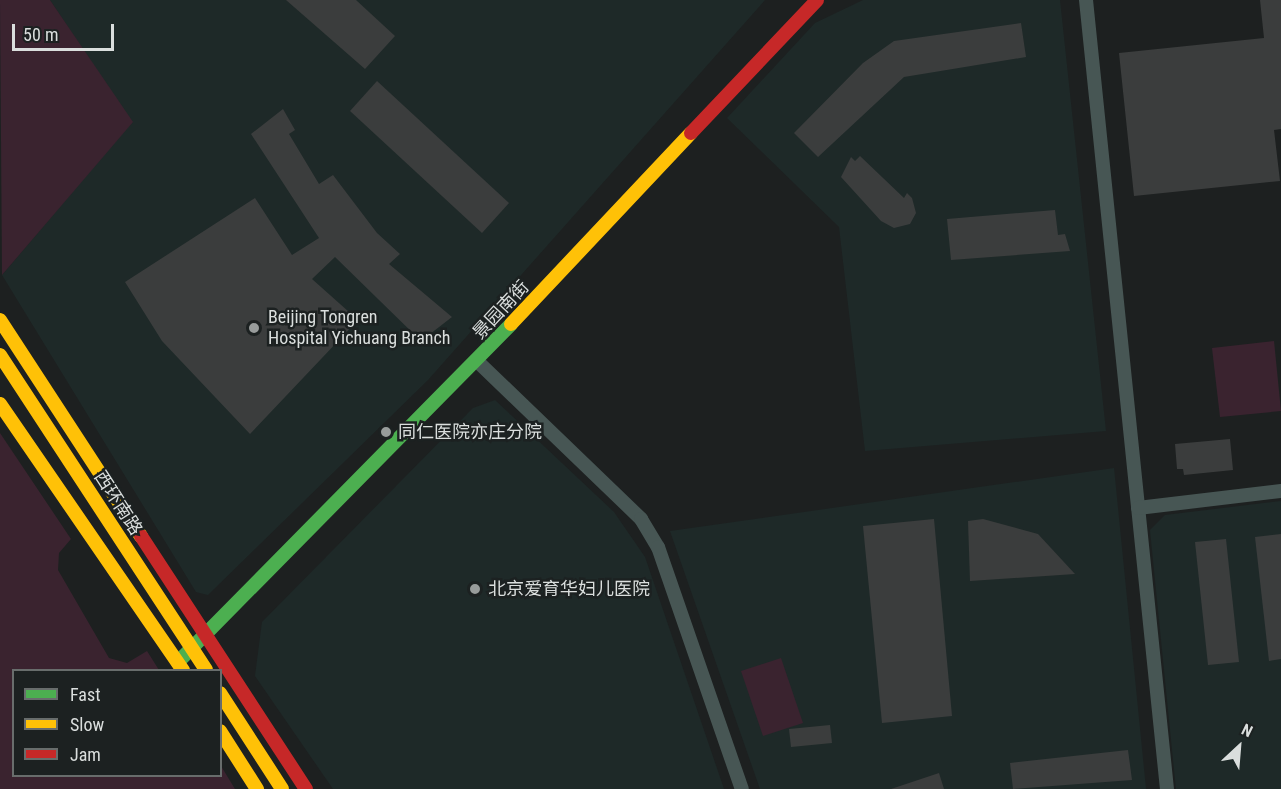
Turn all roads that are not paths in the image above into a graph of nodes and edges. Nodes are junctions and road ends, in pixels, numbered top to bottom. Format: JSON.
{"nodes":[{"id":1,"x":817,"y":0,"type":"edge"},
{"id":2,"x":1086,"y":0,"type":"edge"},
{"id":3,"x":0,"y":320,"type":"edge"},
{"id":4,"x":0,"y":355,"type":"edge"},
{"id":5,"x":477,"y":361,"type":"junction"},
{"id":6,"x":0,"y":404,"type":"edge"},
{"id":7,"x":1281,"y":491,"type":"edge"},
{"id":8,"x":1138,"y":508,"type":"junction"},
{"id":9,"x":207,"y":638,"type":"junction"},
{"id":10,"x":194,"y":651,"type":"junction"},
{"id":11,"x":180,"y":666,"type":"edge"},
{"id":12,"x":205,"y":669,"type":"edge"},
{"id":13,"x":222,"y":696,"type":"edge"},
{"id":14,"x":222,"y":734,"type":"edge"},
{"id":15,"x":257,"y":789,"type":"edge"},
{"id":16,"x":282,"y":789,"type":"edge"},
{"id":17,"x":306,"y":789,"type":"edge"},
{"id":18,"x":741,"y":789,"type":"edge"},
{"id":19,"x":1167,"y":789,"type":"edge"}],
"edges":[{"from":1,"to":5,"type":"street","name":"景园南街"},
{"from":2,"to":8,"type":"street"},
{"from":3,"to":9,"type":"street"},
{"from":4,"to":10,"type":"street","name":"西环南路"},
{"from":5,"to":9,"type":"street","name":"景园南街"},
{"from":5,"to":18,"type":"street"},
{"from":6,"to":11,"type":"street"},
{"from":7,"to":8,"type":"street"},
{"from":8,"to":19,"type":"street"},
{"from":9,"to":10,"type":"street","name":"景园南街"},
{"from":9,"to":17,"type":"street"},
{"from":10,"to":11,"type":"street","name":"景园南街"},
{"from":10,"to":12,"type":"street","name":"西环南路"},
{"from":13,"to":16,"type":"street"},
{"from":14,"to":15,"type":"street"}]}
